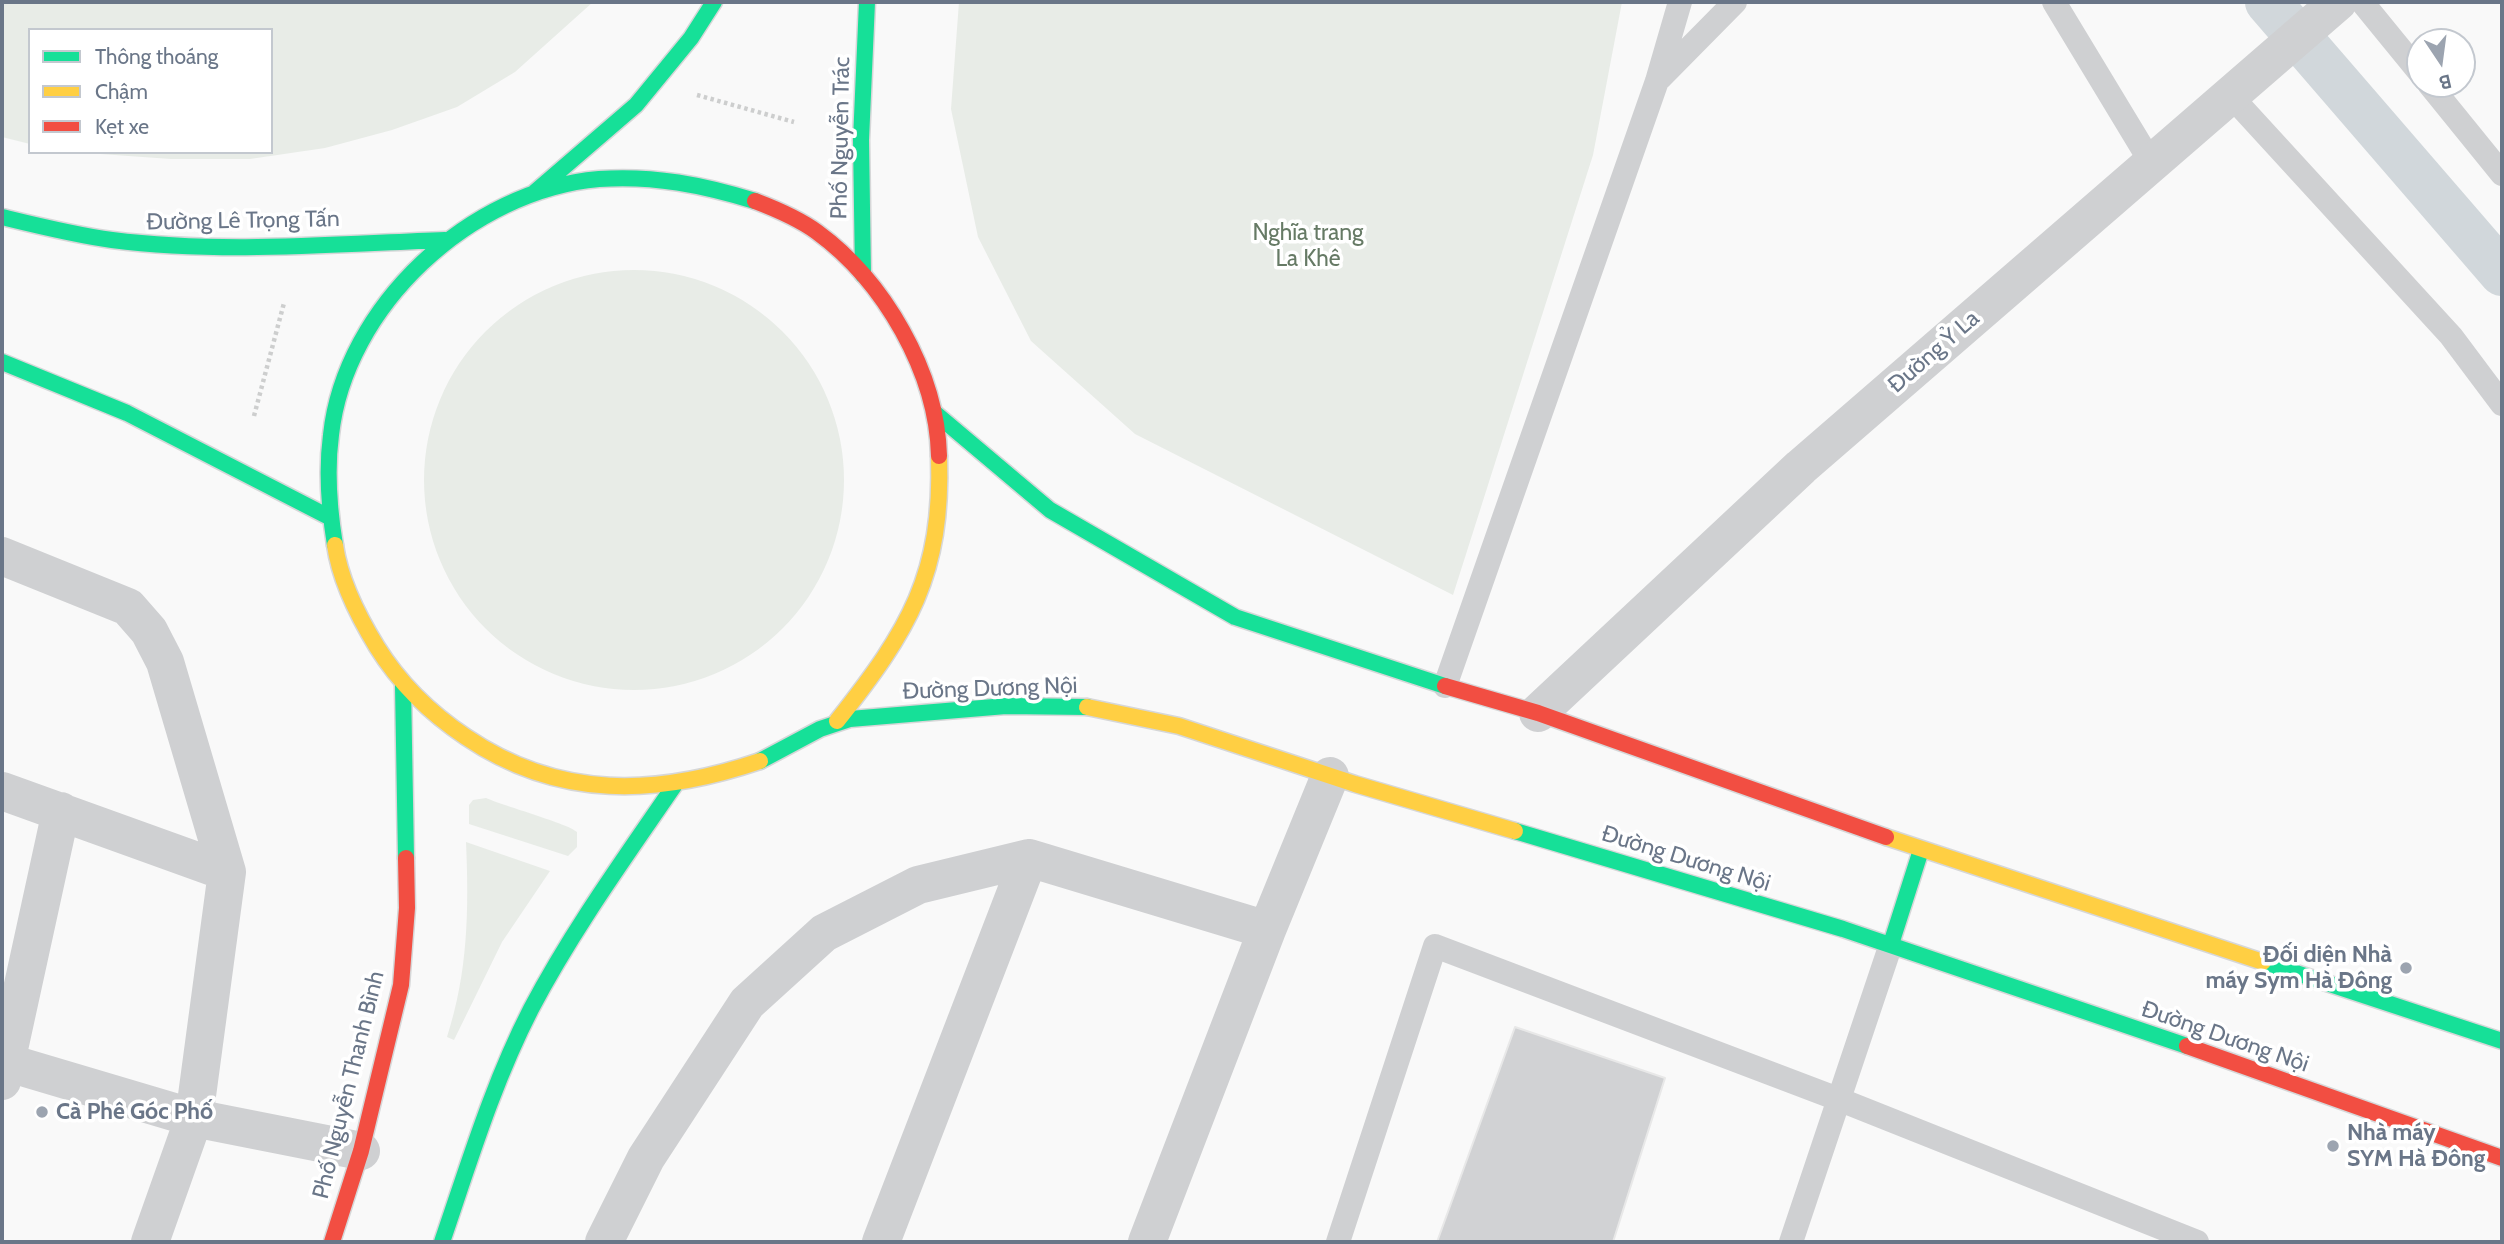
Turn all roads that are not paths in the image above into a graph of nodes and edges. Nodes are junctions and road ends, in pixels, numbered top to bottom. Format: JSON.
{"nodes":[{"id":1,"x":714,"y":2,"type":"edge"},
{"id":2,"x":867,"y":2,"type":"edge"},
{"id":3,"x":1680,"y":2,"type":"edge"},
{"id":4,"x":1735,"y":2,"type":"edge"},
{"id":5,"x":2054,"y":2,"type":"edge"},
{"id":6,"x":2339,"y":2,"type":"edge"},
{"id":7,"x":2361,"y":2,"type":"edge"},
{"id":8,"x":2406,"y":56,"type":"edge"},
{"id":9,"x":1657,"y":81,"type":"junction"},
{"id":10,"x":2231,"y":96,"type":"junction"},
{"id":11,"x":2440,"y":98,"type":"edge"},
{"id":12,"x":2152,"y":164,"type":"junction"},
{"id":13,"x":2502,"y":174,"type":"edge"},
{"id":14,"x":536,"y":192,"type":"junction"},
{"id":15,"x":2,"y":217,"type":"edge"},
{"id":16,"x":445,"y":240,"type":"junction"},
{"id":17,"x":863,"y":275,"type":"junction"},
{"id":18,"x":2,"y":362,"type":"edge"},
{"id":19,"x":2502,"y":404,"type":"edge"},
{"id":20,"x":935,"y":413,"type":"junction"},
{"id":21,"x":327,"y":516,"type":"junction"},
{"id":22,"x":2,"y":556,"type":"edge"},
{"id":23,"x":403,"y":686,"type":"junction"},
{"id":24,"x":1445,"y":686,"type":"junction"},
{"id":25,"x":1538,"y":713,"type":"junction"},
{"id":26,"x":837,"y":721,"type":"junction"},
{"id":27,"x":1329,"y":776,"type":"junction"},
{"id":28,"x":674,"y":786,"type":"junction"},
{"id":29,"x":2,"y":791,"type":"edge"},
{"id":30,"x":61,"y":811,"type":"junction"},
{"id":31,"x":1921,"y":850,"type":"junction"},
{"id":32,"x":1029,"y":858,"type":"junction"},
{"id":33,"x":227,"y":872,"type":"junction"},
{"id":34,"x":1267,"y":930,"type":"junction"},
{"id":35,"x":1891,"y":944,"type":"junction"},
{"id":36,"x":2502,"y":1041,"type":"edge"},
{"id":37,"x":3,"y":1068,"type":"edge"},
{"id":38,"x":1838,"y":1099,"type":"junction"},
{"id":39,"x":194,"y":1118,"type":"junction"},
{"id":40,"x":360,"y":1151,"type":"junction"},
{"id":41,"x":2502,"y":1158,"type":"edge"},
{"id":42,"x":150,"y":1242,"type":"edge"},
{"id":43,"x":332,"y":1242,"type":"edge"},
{"id":44,"x":442,"y":1242,"type":"edge"},
{"id":45,"x":604,"y":1242,"type":"edge"},
{"id":46,"x":881,"y":1242,"type":"edge"},
{"id":47,"x":1147,"y":1242,"type":"edge"},
{"id":48,"x":1338,"y":1242,"type":"edge"},
{"id":49,"x":1791,"y":1242,"type":"edge"},
{"id":50,"x":2197,"y":1242,"type":"edge"}],
"edges":[{"from":1,"to":14,"type":"main road"},
{"from":2,"to":17,"type":"main road","name":"Phố Nguyễn Trác"},
{"from":3,"to":9,"type":"lane"},
{"from":4,"to":9,"type":"lane"},
{"from":5,"to":12,"type":"lane"},
{"from":6,"to":10,"type":"street","name":"Đường Ỷ La"},
{"from":7,"to":8,"type":"lane"},
{"from":9,"to":24,"type":"lane"},
{"from":10,"to":12,"type":"street","name":"Đường Ỷ La"},
{"from":10,"to":19,"type":"lane"},
{"from":11,"to":13,"type":"lane"},
{"from":12,"to":25,"type":"street","name":"Đường Ỷ La"},
{"from":14,"to":16,"type":"main road"},
{"from":14,"to":17,"type":"main road"},
{"from":15,"to":16,"type":"main road","name":"Đường Lê Trọng Tấn"},
{"from":16,"to":21,"type":"main road"},
{"from":17,"to":20,"type":"main road"},
{"from":18,"to":21,"type":"main road"},
{"from":20,"to":24,"type":"main road"},
{"from":20,"to":26,"type":"main road"},
{"from":21,"to":23,"type":"main road"},
{"from":22,"to":33,"type":"street"},
{"from":23,"to":28,"type":"main road"},
{"from":23,"to":40,"type":"main road","name":"Phố Nguyễn Thanh Bình"},
{"from":24,"to":25,"type":"main road"},
{"from":25,"to":31,"type":"main road"},
{"from":26,"to":27,"type":"main road","name":"Đường Dương Nội"},
{"from":26,"to":28,"type":"main road"},
{"from":27,"to":34,"type":"street"},
{"from":27,"to":35,"type":"main road","name":"Đường Dương Nội"},
{"from":28,"to":44,"type":"main road"},
{"from":29,"to":30,"type":"street"},
{"from":30,"to":33,"type":"street"},
{"from":30,"to":37,"type":"street"},
{"from":31,"to":35,"type":"main road"},
{"from":31,"to":36,"type":"main road"},
{"from":32,"to":34,"type":"street"},
{"from":32,"to":45,"type":"street"},
{"from":32,"to":46,"type":"street"},
{"from":33,"to":39,"type":"street"},
{"from":34,"to":47,"type":"street"},
{"from":35,"to":38,"type":"lane"},
{"from":35,"to":41,"type":"main road","name":"Đường Dương Nội"},
{"from":37,"to":39,"type":"street"},
{"from":38,"to":48,"type":"lane"},
{"from":38,"to":49,"type":"lane"},
{"from":38,"to":50,"type":"lane"},
{"from":39,"to":40,"type":"street"},
{"from":39,"to":42,"type":"street"},
{"from":40,"to":43,"type":"main road","name":"Phố Nguyễn Thanh Bình"}]}
